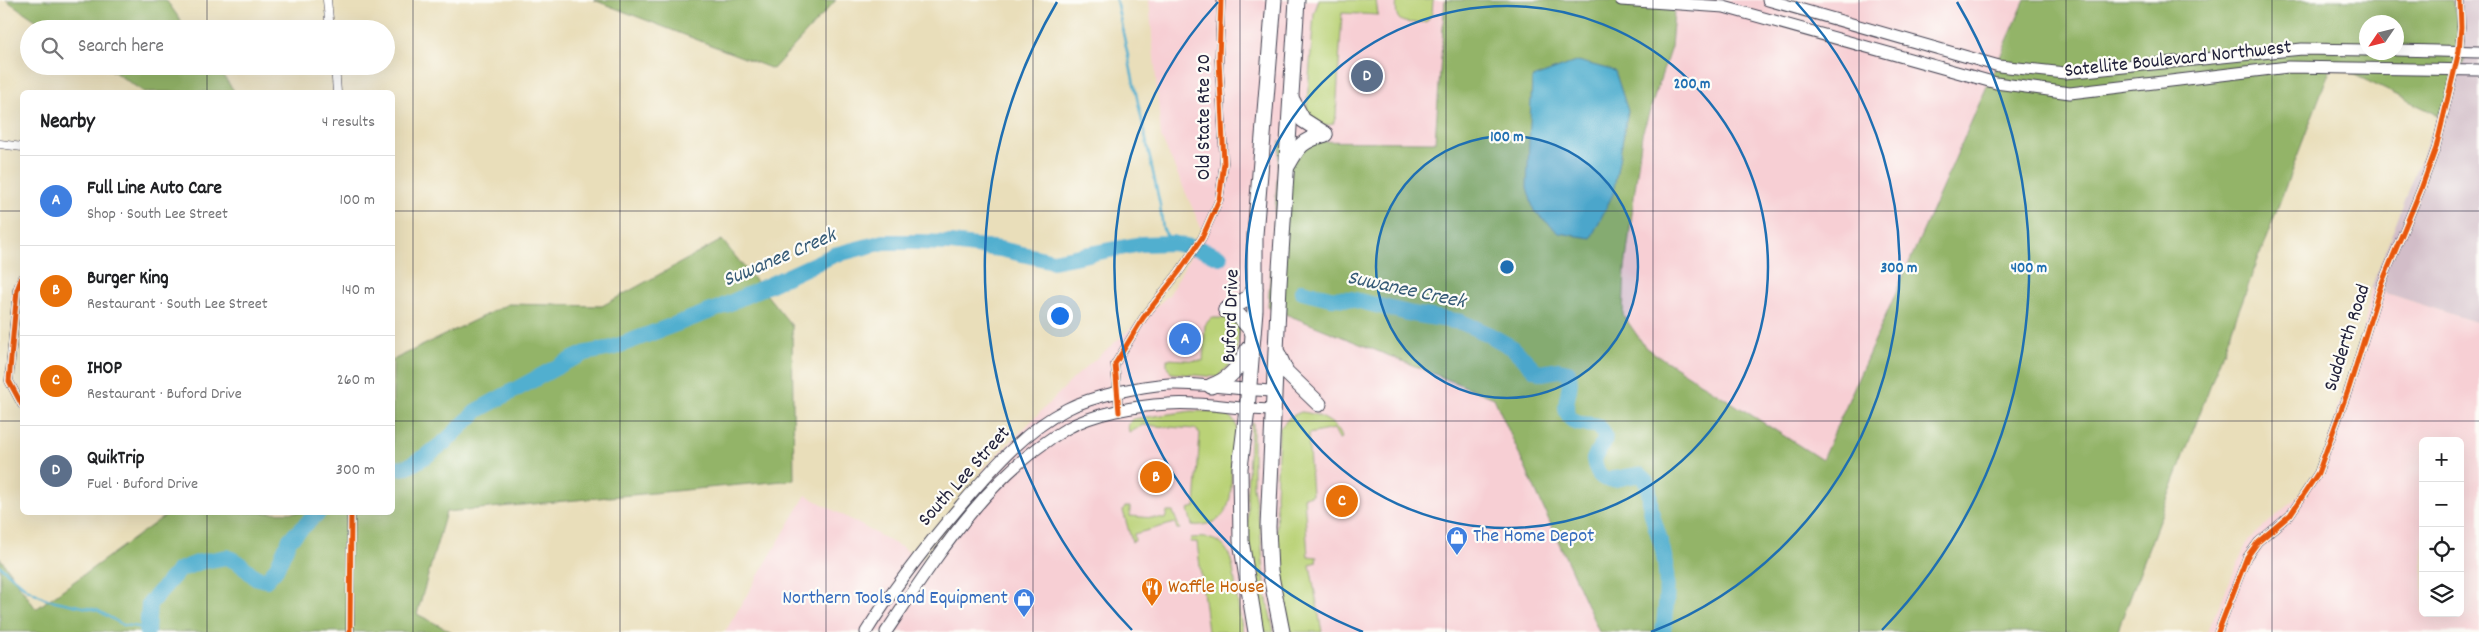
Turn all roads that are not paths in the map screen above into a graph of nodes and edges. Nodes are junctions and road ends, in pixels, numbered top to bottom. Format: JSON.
{"nodes":[{"id":1,"x":327,"y":0,"type":"edge"},
{"id":2,"x":1221,"y":0,"type":"edge"},
{"id":3,"x":1274,"y":0,"type":"edge"},
{"id":4,"x":1297,"y":0,"type":"edge"},
{"id":5,"x":1308,"y":0,"type":"edge"},
{"id":6,"x":1621,"y":0,"type":"edge"},
{"id":7,"x":1768,"y":0,"type":"edge"},
{"id":8,"x":2460,"y":0,"type":"edge"},
{"id":9,"x":1687,"y":2,"type":"edge"},
{"id":10,"x":329,"y":20,"type":"edge"},
{"id":11,"x":1295,"y":36,"type":"junction"},
{"id":12,"x":2359,"y":50,"type":"edge"},
{"id":13,"x":2404,"y":50,"type":"edge"},
{"id":14,"x":2459,"y":51,"type":"junction"},
{"id":15,"x":2479,"y":52,"type":"edge"},
{"id":16,"x":2456,"y":69,"type":"junction"},
{"id":17,"x":2479,"y":70,"type":"edge"},
{"id":18,"x":336,"y":75,"type":"edge"},
{"id":19,"x":337,"y":90,"type":"edge"},
{"id":20,"x":1290,"y":98,"type":"junction"},
{"id":21,"x":0,"y":144,"type":"edge"},
{"id":22,"x":20,"y":147,"type":"edge"},
{"id":23,"x":1286,"y":169,"type":"junction"},
{"id":24,"x":20,"y":282,"type":"edge"},
{"id":25,"x":1254,"y":289,"type":"junction"},
{"id":26,"x":1253,"y":336,"type":"junction"},
{"id":27,"x":1276,"y":350,"type":"junction"},
{"id":28,"x":1211,"y":386,"type":"junction"},
{"id":29,"x":1248,"y":390,"type":"junction"},
{"id":30,"x":1274,"y":391,"type":"junction"},
{"id":31,"x":1119,"y":393,"type":"junction"},
{"id":32,"x":20,"y":402,"type":"edge"},
{"id":33,"x":1319,"y":404,"type":"dead end"},
{"id":34,"x":1247,"y":410,"type":"junction"},
{"id":35,"x":1274,"y":410,"type":"junction"},
{"id":36,"x":1119,"y":412,"type":"junction"},
{"id":37,"x":351,"y":515,"type":"edge"},
{"id":38,"x":350,"y":632,"type":"edge"},
{"id":39,"x":866,"y":632,"type":"edge"},
{"id":40,"x":886,"y":632,"type":"edge"},
{"id":41,"x":1256,"y":632,"type":"edge"},
{"id":42,"x":1282,"y":632,"type":"edge"},
{"id":43,"x":2218,"y":632,"type":"edge"}],
"edges":[{"from":1,"to":10,"type":"street"},
{"from":2,"to":31,"type":"street","name":"Old State Rte 20"},
{"from":3,"to":25,"type":"highway","name":"Buford Drive"},
{"from":4,"to":11,"type":"highway"},
{"from":5,"to":11,"type":"highway"},
{"from":6,"to":9,"type":"main road","name":"Satellite Boulevard Northwest"},
{"from":7,"to":12,"type":"main road","name":"Satellite Boulevard Northwest"},
{"from":8,"to":14,"type":"street","name":"Sudderth Road"},
{"from":9,"to":16,"type":"main road","name":"Satellite Boulevard Northwest"},
{"from":11,"to":20,"type":"highway"},
{"from":13,"to":14,"type":"main road"},
{"from":14,"to":15,"type":"main road"},
{"from":14,"to":16,"type":"street","name":"Sudderth Road"},
{"from":16,"to":17,"type":"main road","name":"Satellite Boulevard Northwest"},
{"from":16,"to":43,"type":"street","name":"Sudderth Road"},
{"from":18,"to":19,"type":"street"},
{"from":20,"to":23,"type":"highway"},
{"from":20,"to":23,"type":"highway"},
{"from":21,"to":22,"type":"street"},
{"from":23,"to":27,"type":"highway"},
{"from":24,"to":32,"type":"street"},
{"from":25,"to":26,"type":"highway","name":"Buford Drive"},
{"from":25,"to":26,"type":"highway"},
{"from":26,"to":28,"type":"highway"},
{"from":26,"to":29,"type":"highway","name":"Buford Drive"},
{"from":27,"to":30,"type":"highway"},
{"from":27,"to":33,"type":"highway"},
{"from":28,"to":29,"type":"main road","name":"South Lee Street"},
{"from":28,"to":31,"type":"main road","name":"South Lee Street"},
{"from":29,"to":30,"type":"main road","name":"South Lee Street"},
{"from":29,"to":34,"type":"highway","name":"Buford Drive"},
{"from":30,"to":35,"type":"highway"},
{"from":31,"to":36,"type":"street","name":"Old State Rte 20"},
{"from":31,"to":39,"type":"main road","name":"South Lee Street"},
{"from":34,"to":35,"type":"main road","name":"South Lee Street"},
{"from":34,"to":36,"type":"main road","name":"South Lee Street"},
{"from":34,"to":41,"type":"highway","name":"Buford Drive"},
{"from":35,"to":42,"type":"highway"},
{"from":36,"to":40,"type":"main road","name":"South Lee Street"},
{"from":37,"to":38,"type":"street"}]}
